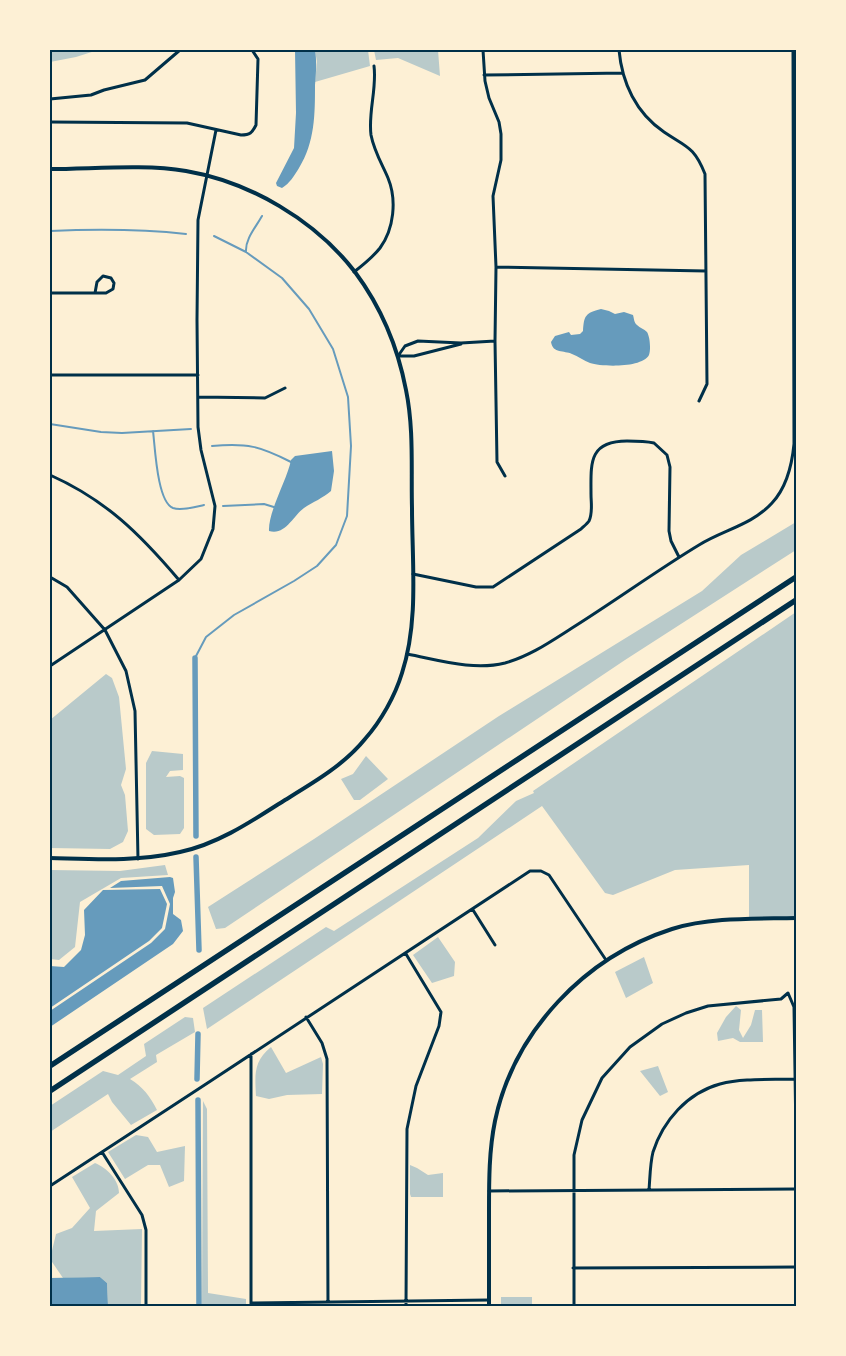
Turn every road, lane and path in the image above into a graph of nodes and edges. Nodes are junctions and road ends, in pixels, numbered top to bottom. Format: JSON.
{"nodes":[{"id":1,"x":180,"y":50,"type":"edge"},
{"id":2,"x":252,"y":50,"type":"edge"},
{"id":3,"x":483,"y":50,"type":"edge"},
{"id":4,"x":619,"y":50,"type":"edge"},
{"id":5,"x":793,"y":50,"type":"edge"},
{"id":6,"x":374,"y":66,"type":"dead end"},
{"id":7,"x":623,"y":74,"type":"junction"},
{"id":8,"x":484,"y":75,"type":"junction"},
{"id":9,"x":50,"y":99,"type":"edge"},
{"id":10,"x":50,"y":122,"type":"edge"},
{"id":11,"x":216,"y":130,"type":"junction"},
{"id":12,"x":50,"y":169,"type":"edge"},
{"id":13,"x":207,"y":175,"type":"junction"},
{"id":14,"x":496,"y":267,"type":"junction"},
{"id":15,"x":706,"y":271,"type":"junction"},
{"id":16,"x":354,"y":272,"type":"junction"},
{"id":17,"x":50,"y":293,"type":"edge"},
{"id":18,"x":95,"y":293,"type":"junction"},
{"id":19,"x":495,"y":341,"type":"junction"},
{"id":20,"x":461,"y":343,"type":"junction"},
{"id":21,"x":398,"y":356,"type":"junction"},
{"id":22,"x":50,"y":375,"type":"edge"},
{"id":23,"x":198,"y":376,"type":"junction"},
{"id":24,"x":285,"y":388,"type":"dead end"},
{"id":25,"x":198,"y":397,"type":"junction"},
{"id":26,"x":698,"y":401,"type":"dead end"},
{"id":27,"x":50,"y":475,"type":"edge"},
{"id":28,"x":505,"y":476,"type":"dead end"},
{"id":29,"x":679,"y":557,"type":"junction"},
{"id":30,"x":412,"y":574,"type":"junction"},
{"id":31,"x":50,"y":577,"type":"edge"},
{"id":32,"x":796,"y":577,"type":"edge"},
{"id":33,"x":179,"y":580,"type":"junction"},
{"id":34,"x":796,"y":600,"type":"edge"},
{"id":35,"x":105,"y":630,"type":"junction"},
{"id":36,"x":407,"y":654,"type":"junction"},
{"id":37,"x":50,"y":666,"type":"edge"},
{"id":38,"x":50,"y":858,"type":"edge"},
{"id":39,"x":138,"y":859,"type":"junction"},
{"id":40,"x":473,"y":910,"type":"junction"},
{"id":41,"x":796,"y":918,"type":"edge"},
{"id":42,"x":495,"y":946,"type":"dead end"},
{"id":43,"x":406,"y":954,"type":"junction"},
{"id":44,"x":606,"y":960,"type":"junction"},
{"id":45,"x":306,"y":1018,"type":"junction"},
{"id":46,"x":250,"y":1054,"type":"junction"},
{"id":47,"x":50,"y":1066,"type":"edge"},
{"id":48,"x":796,"y":1079,"type":"edge"},
{"id":49,"x":50,"y":1091,"type":"edge"},
{"id":50,"x":796,"y":1137,"type":"edge"},
{"id":51,"x":102,"y":1152,"type":"junction"},
{"id":52,"x":50,"y":1186,"type":"edge"},
{"id":53,"x":796,"y":1189,"type":"edge"},
{"id":54,"x":649,"y":1190,"type":"junction"},
{"id":55,"x":489,"y":1191,"type":"junction"},
{"id":56,"x":573,"y":1191,"type":"junction"},
{"id":57,"x":796,"y":1266,"type":"edge"},
{"id":58,"x":573,"y":1268,"type":"junction"},
{"id":59,"x":489,"y":1300,"type":"junction"},
{"id":60,"x":328,"y":1304,"type":"edge"},
{"id":61,"x":406,"y":1304,"type":"edge"},
{"id":62,"x":251,"y":1305,"type":"edge"},
{"id":63,"x":146,"y":1306,"type":"edge"},
{"id":64,"x":489,"y":1306,"type":"edge"},
{"id":65,"x":574,"y":1306,"type":"edge"}],
"edges":[{"from":1,"to":9,"type":"street"},
{"from":2,"to":11,"type":"street"},
{"from":3,"to":8,"type":"street"},
{"from":4,"to":7,"type":"street"},
{"from":5,"to":29,"type":"street"},
{"from":6,"to":16,"type":"street"},
{"from":7,"to":8,"type":"street"},
{"from":7,"to":15,"type":"street"},
{"from":8,"to":14,"type":"street"},
{"from":10,"to":11,"type":"street"},
{"from":11,"to":13,"type":"street"},
{"from":12,"to":13,"type":"street"},
{"from":13,"to":16,"type":"street"},
{"from":13,"to":23,"type":"street"},
{"from":14,"to":15,"type":"street"},
{"from":14,"to":19,"type":"street"},
{"from":15,"to":26,"type":"street"},
{"from":16,"to":21,"type":"street"},
{"from":17,"to":18,"type":"street"},
{"from":18,"to":18,"type":"street"},
{"from":19,"to":20,"type":"street"},
{"from":19,"to":28,"type":"street"},
{"from":20,"to":21,"type":"street"},
{"from":20,"to":21,"type":"street"},
{"from":21,"to":30,"type":"street"},
{"from":22,"to":23,"type":"street"},
{"from":23,"to":25,"type":"street"},
{"from":24,"to":25,"type":"street"},
{"from":25,"to":33,"type":"street"},
{"from":27,"to":33,"type":"street"},
{"from":29,"to":30,"type":"street"},
{"from":29,"to":36,"type":"street"},
{"from":30,"to":36,"type":"street"},
{"from":31,"to":35,"type":"street"},
{"from":32,"to":47,"type":"highway"},
{"from":33,"to":35,"type":"street"},
{"from":34,"to":49,"type":"highway"},
{"from":35,"to":37,"type":"street"},
{"from":35,"to":39,"type":"street"},
{"from":36,"to":39,"type":"street"},
{"from":38,"to":39,"type":"street"},
{"from":40,"to":42,"type":"street"},
{"from":40,"to":43,"type":"street"},
{"from":40,"to":44,"type":"street"},
{"from":41,"to":44,"type":"street"},
{"from":43,"to":45,"type":"street"},
{"from":43,"to":61,"type":"street"},
{"from":44,"to":55,"type":"street"},
{"from":45,"to":46,"type":"street"},
{"from":45,"to":60,"type":"street"},
{"from":46,"to":51,"type":"street"},
{"from":46,"to":62,"type":"street"},
{"from":48,"to":50,"type":"street"},
{"from":48,"to":54,"type":"street"},
{"from":48,"to":56,"type":"street"},
{"from":51,"to":52,"type":"street"},
{"from":51,"to":63,"type":"street"},
{"from":53,"to":54,"type":"street"},
{"from":54,"to":56,"type":"street"},
{"from":55,"to":56,"type":"street"},
{"from":55,"to":59,"type":"street"},
{"from":56,"to":58,"type":"street"},
{"from":57,"to":58,"type":"street"},
{"from":58,"to":65,"type":"street"},
{"from":59,"to":61,"type":"street"},
{"from":59,"to":64,"type":"street"},
{"from":60,"to":61,"type":"street"},
{"from":60,"to":62,"type":"street"}]}
